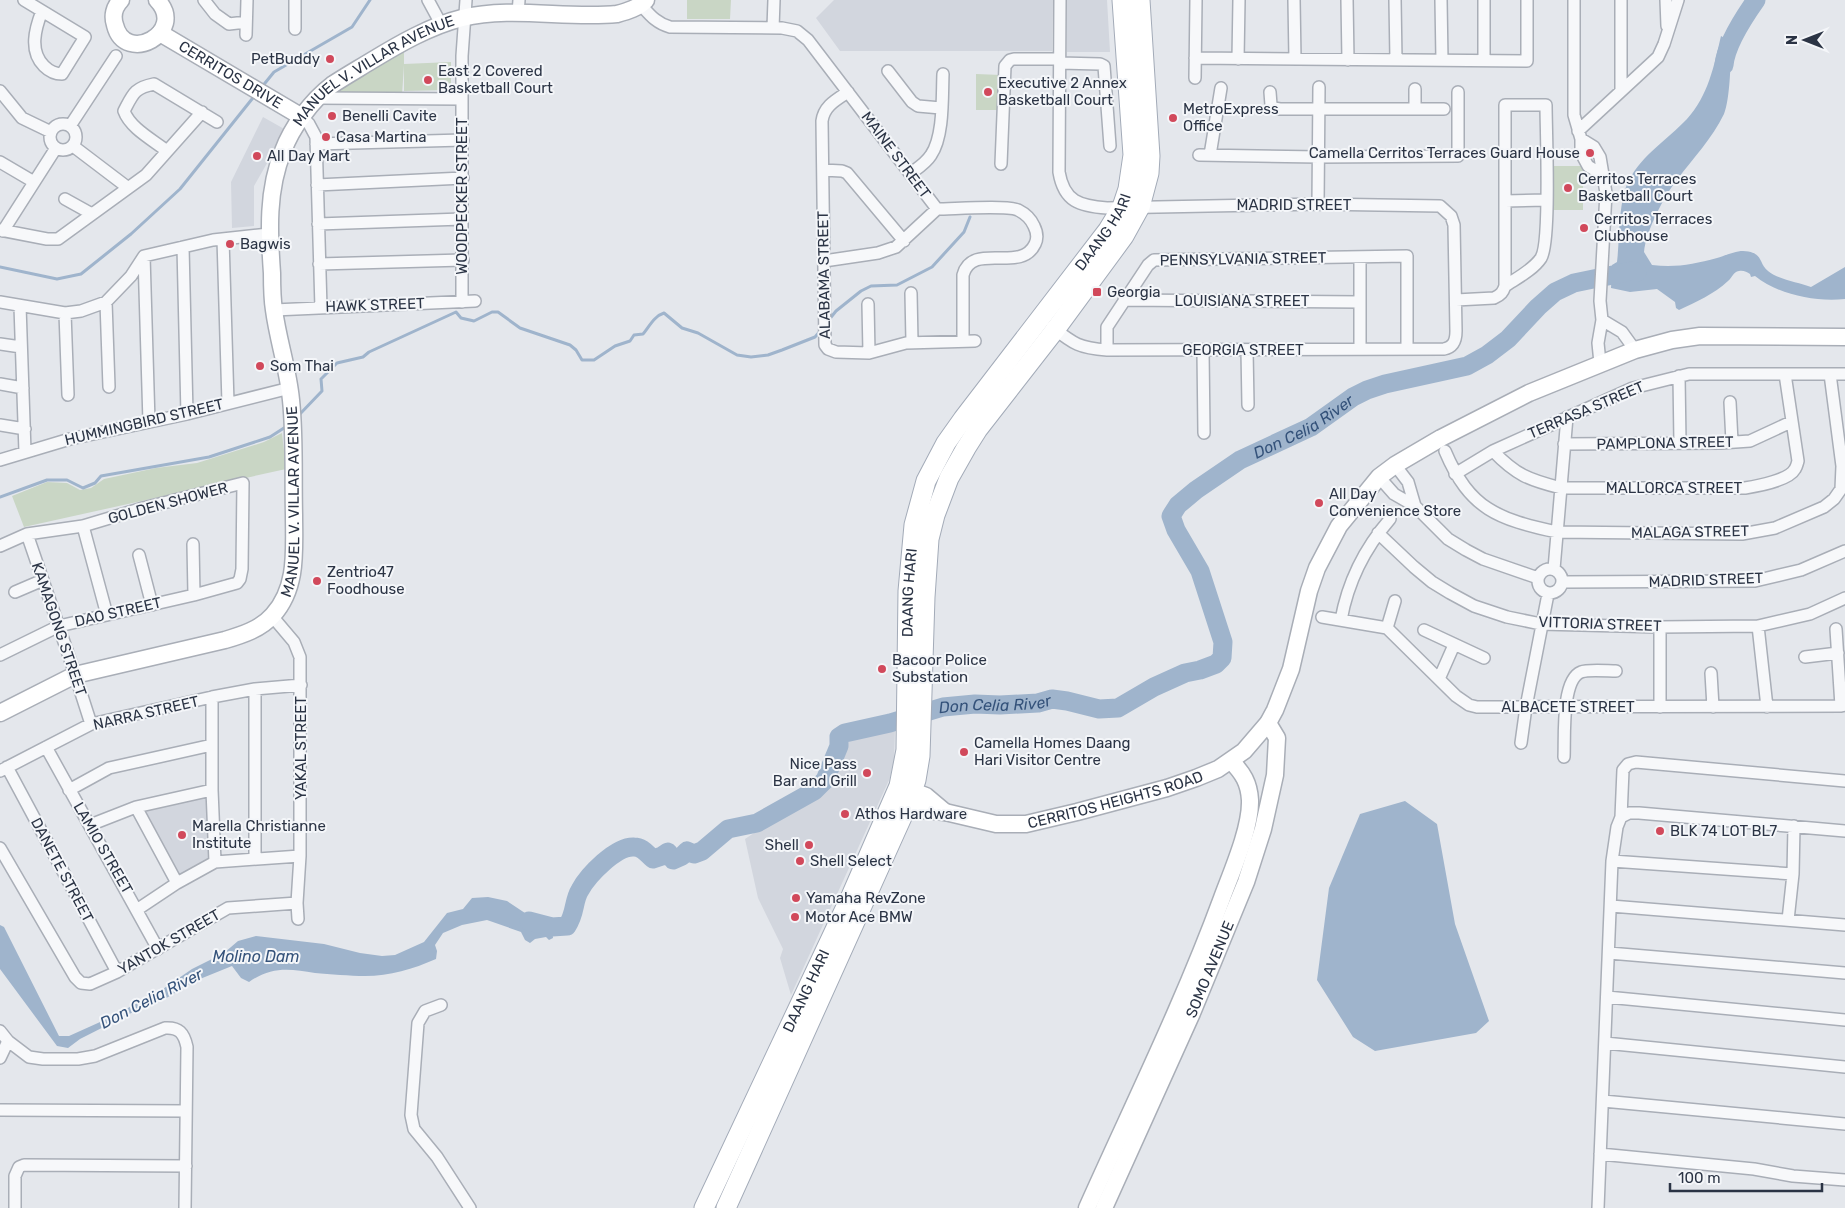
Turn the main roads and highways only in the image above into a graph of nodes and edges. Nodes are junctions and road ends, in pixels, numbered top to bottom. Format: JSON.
{"nodes":[{"id":1,"x":1122,"y":0,"type":"edge"},
{"id":2,"x":1140,"y":0,"type":"edge"},
{"id":3,"x":1131,"y":207,"type":"junction"},
{"id":4,"x":802,"y":1018,"type":"junction"},
{"id":5,"x":704,"y":1208,"type":"edge"},
{"id":6,"x":726,"y":1208,"type":"edge"}],
"edges":[{"from":1,"to":3,"type":"main road","name":"DAANG HARI"},
{"from":2,"to":3,"type":"main road","name":"DAANG HARI"},
{"from":3,"to":4,"type":"main road","name":"DAANG HARI"},
{"from":4,"to":5,"type":"main road","name":"DAANG HARI"},
{"from":4,"to":6,"type":"main road","name":"DAANG HARI"}]}
